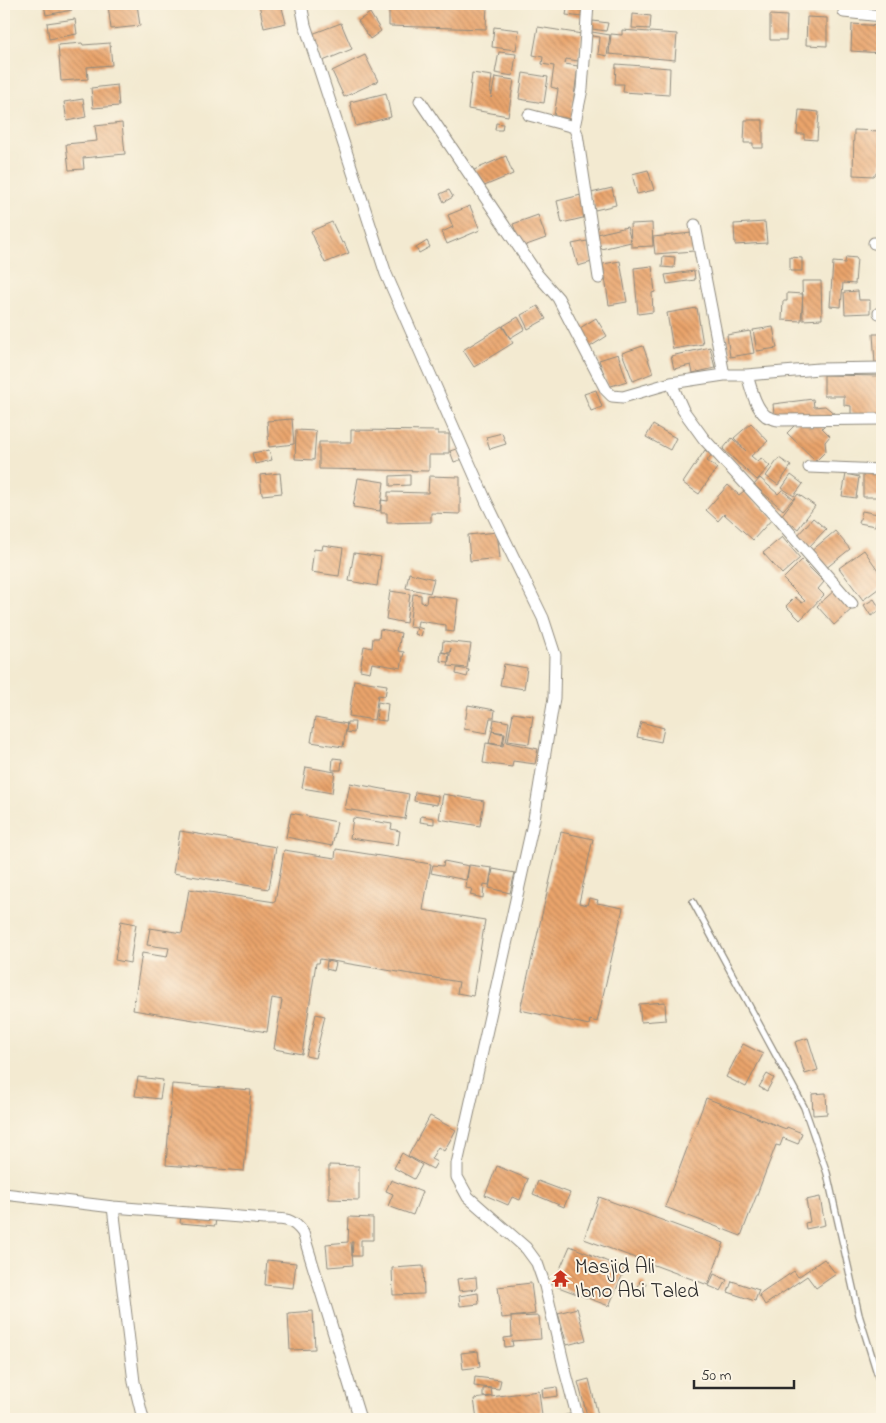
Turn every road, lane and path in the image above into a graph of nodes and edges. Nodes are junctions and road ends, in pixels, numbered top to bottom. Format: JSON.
{"nodes":[{"id":1,"x":301,"y":4,"type":"edge"},
{"id":2,"x":588,"y":4,"type":"edge"},
{"id":3,"x":844,"y":12,"type":"dead end"},
{"id":4,"x":882,"y":16,"type":"edge"},
{"id":5,"x":420,"y":101,"type":"dead end"},
{"id":6,"x":529,"y":115,"type":"dead end"},
{"id":7,"x":574,"y":127,"type":"junction"},
{"id":8,"x":695,"y":225,"type":"dead end"},
{"id":9,"x":599,"y":278,"type":"dead end"},
{"id":10,"x":882,"y":368,"type":"edge"},
{"id":11,"x":724,"y":375,"type":"junction"},
{"id":12,"x":747,"y":375,"type":"junction"},
{"id":13,"x":671,"y":384,"type":"junction"},
{"id":14,"x":882,"y":420,"type":"edge"},
{"id":15,"x":809,"y":467,"type":"dead end"},
{"id":16,"x":882,"y":470,"type":"edge"},
{"id":17,"x":852,"y":604,"type":"dead end"},
{"id":18,"x":693,"y":902,"type":"dead end"},
{"id":19,"x":4,"y":1194,"type":"edge"},
{"id":20,"x":113,"y":1207,"type":"junction"},
{"id":21,"x":882,"y":1389,"type":"edge"},
{"id":22,"x":143,"y":1419,"type":"edge"},
{"id":23,"x":360,"y":1419,"type":"edge"},
{"id":24,"x":578,"y":1419,"type":"edge"}],
"edges":[{"from":1,"to":24,"type":"street"},
{"from":2,"to":7,"type":"street"},
{"from":3,"to":4,"type":"street"},
{"from":5,"to":13,"type":"street"},
{"from":6,"to":7,"type":"street"},
{"from":7,"to":9,"type":"street"},
{"from":8,"to":11,"type":"street"},
{"from":10,"to":12,"type":"street"},
{"from":11,"to":12,"type":"street"},
{"from":11,"to":13,"type":"street"},
{"from":12,"to":14,"type":"street"},
{"from":13,"to":17,"type":"street"},
{"from":15,"to":16,"type":"street"},
{"from":18,"to":21,"type":"lane"},
{"from":19,"to":20,"type":"street"},
{"from":20,"to":22,"type":"street"},
{"from":20,"to":23,"type":"street"}]}
